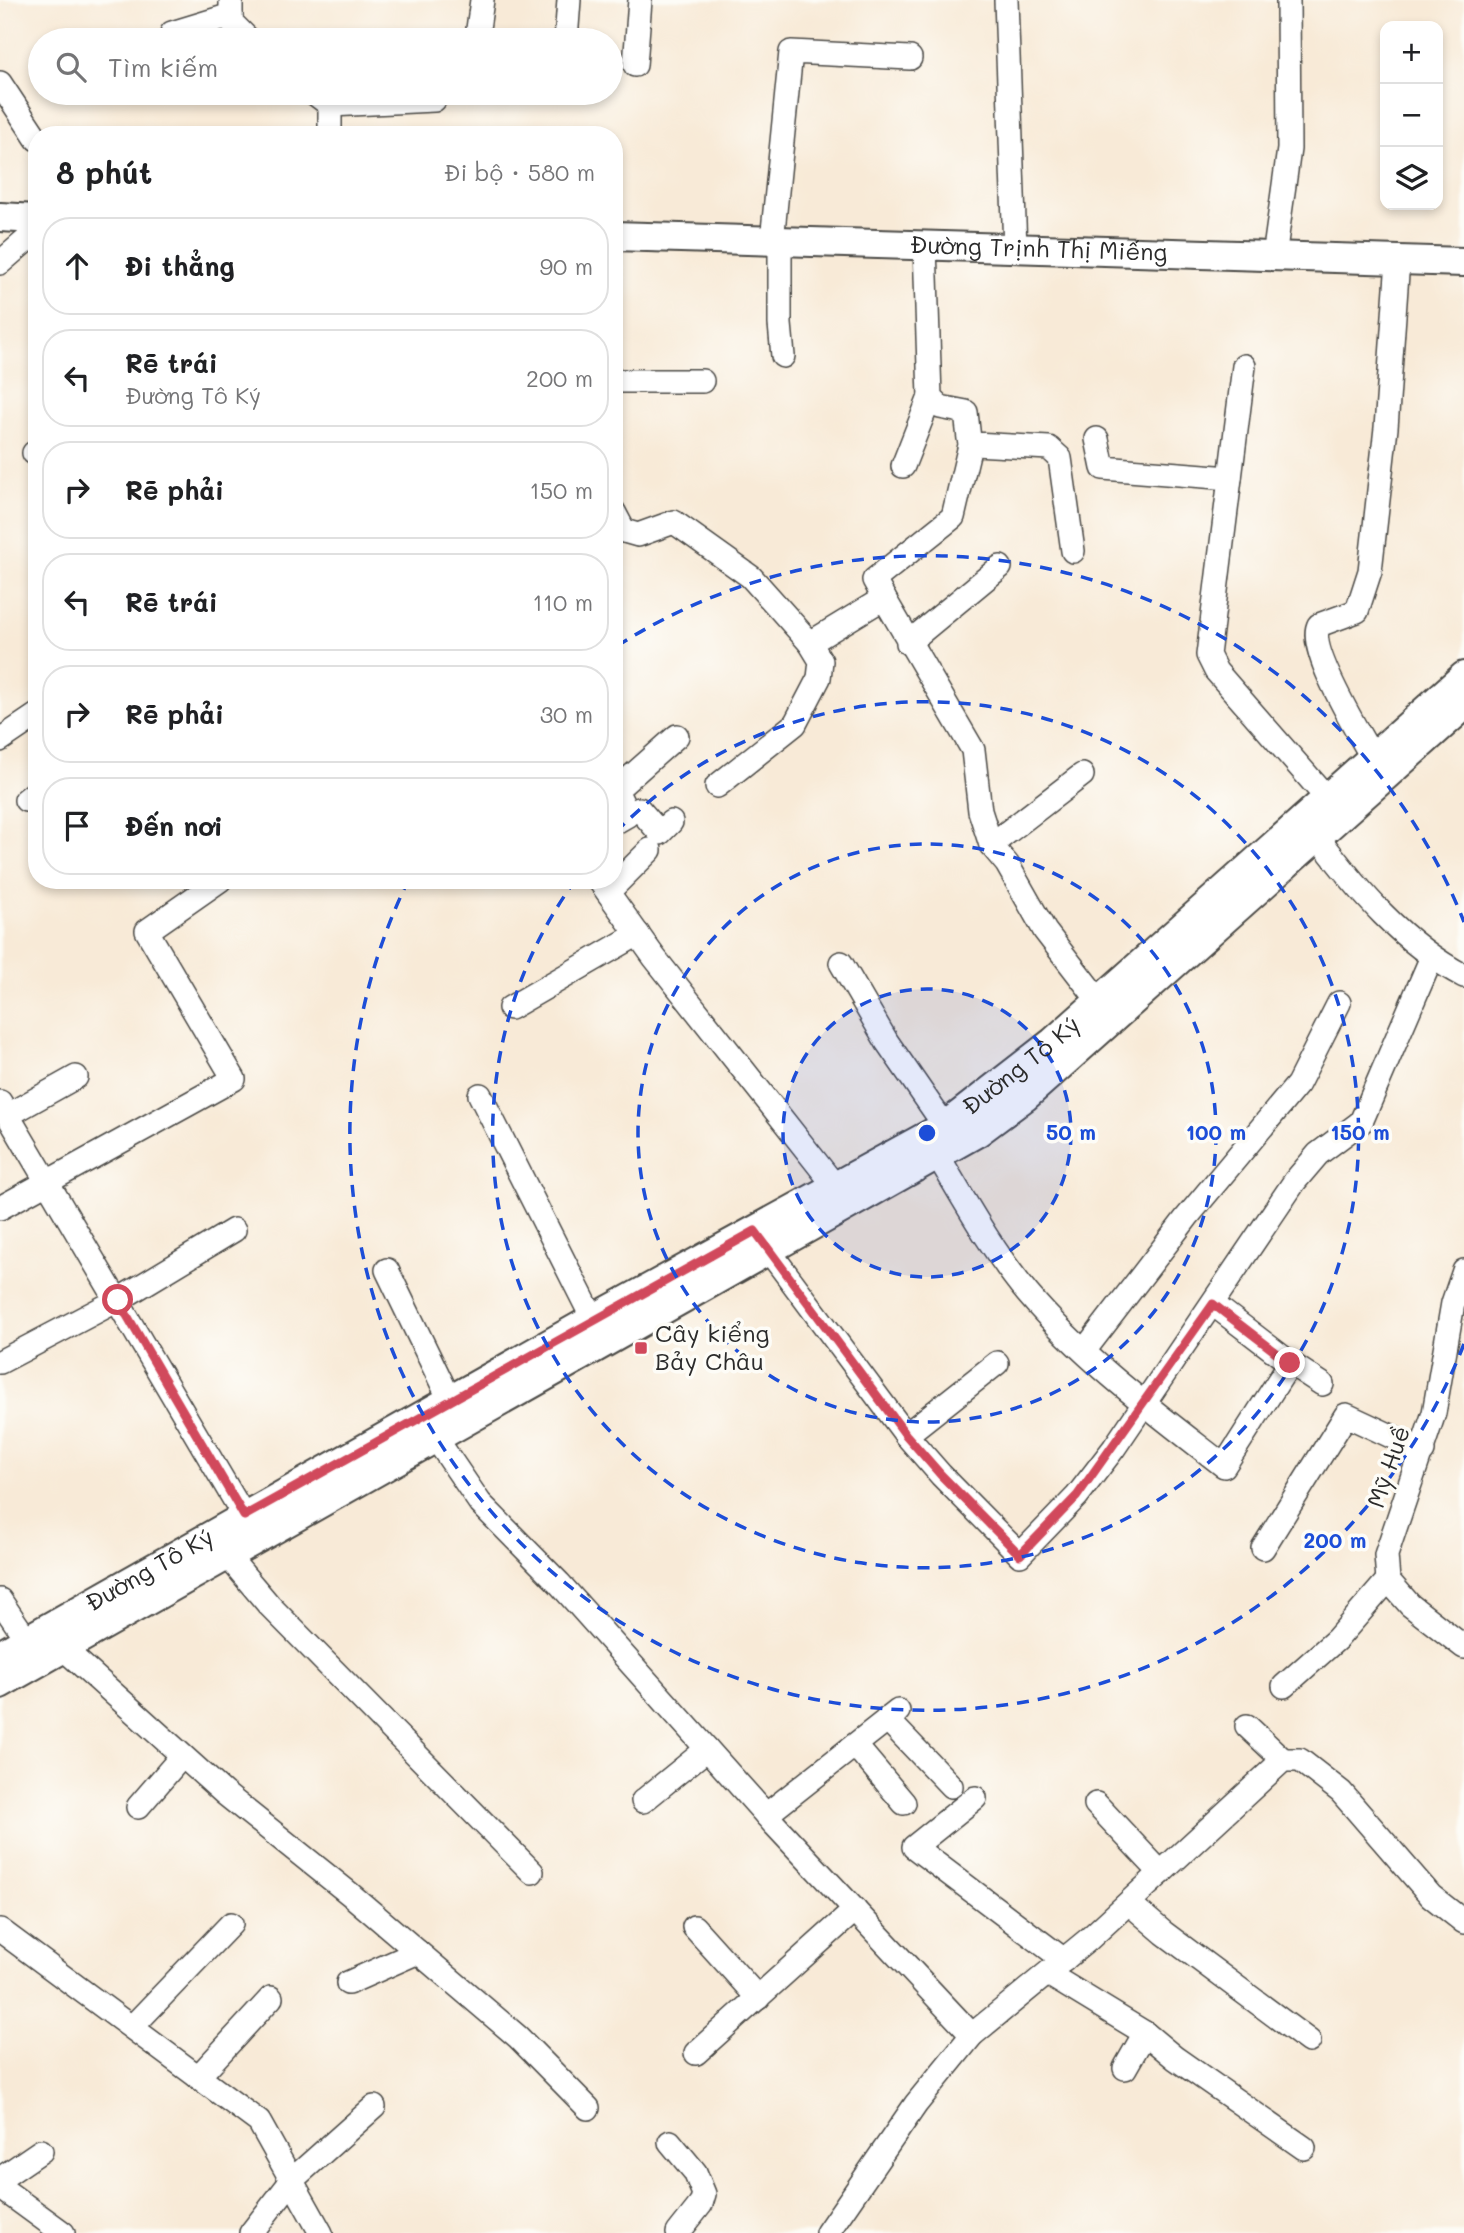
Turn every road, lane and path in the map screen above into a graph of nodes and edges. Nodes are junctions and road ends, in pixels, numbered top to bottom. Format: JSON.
{"nodes":[{"id":1,"x":482,"y":0,"type":"edge"},
{"id":2,"x":569,"y":0,"type":"edge"},
{"id":3,"x":640,"y":0,"type":"edge"},
{"id":4,"x":1006,"y":0,"type":"edge"},
{"id":5,"x":1287,"y":0,"type":"edge"},
{"id":6,"x":231,"y":8,"type":"edge"},
{"id":7,"x":184,"y":28,"type":"edge"},
{"id":8,"x":237,"y":28,"type":"edge"},
{"id":9,"x":478,"y":28,"type":"edge"},
{"id":10,"x":567,"y":28,"type":"edge"},
{"id":11,"x":910,"y":58,"type":"dead end"},
{"id":12,"x":635,"y":65,"type":"dead end"},
{"id":13,"x":0,"y":83,"type":"edge"},
{"id":14,"x":323,"y":105,"type":"edge"},
{"id":15,"x":28,"y":126,"type":"edge"},
{"id":16,"x":328,"y":126,"type":"edge"},
{"id":17,"x":0,"y":218,"type":"edge"},
{"id":18,"x":28,"y":219,"type":"edge"},
{"id":19,"x":623,"y":236,"type":"edge"},
{"id":20,"x":28,"y":239,"type":"edge"},
{"id":21,"x":776,"y":241,"type":"junction"},
{"id":22,"x":925,"y":246,"type":"junction"},
{"id":23,"x":1015,"y":249,"type":"junction"},
{"id":24,"x":1274,"y":257,"type":"junction"},
{"id":25,"x":1398,"y":260,"type":"junction"},
{"id":26,"x":1464,"y":262,"type":"edge"},
{"id":27,"x":0,"y":263,"type":"edge"},
{"id":28,"x":783,"y":356,"type":"dead end"},
{"id":29,"x":1244,"y":366,"type":"dead end"},
{"id":30,"x":623,"y":381,"type":"edge"},
{"id":31,"x":702,"y":381,"type":"dead end"},
{"id":32,"x":930,"y":397,"type":"junction"},
{"id":33,"x":1097,"y":439,"type":"dead end"},
{"id":34,"x":971,"y":442,"type":"junction"},
{"id":35,"x":903,"y":467,"type":"dead end"},
{"id":36,"x":1230,"y":478,"type":"junction"},
{"id":37,"x":623,"y":530,"type":"edge"},
{"id":38,"x":1073,"y":551,"type":"dead end"},
{"id":39,"x":1000,"y":567,"type":"dead end"},
{"id":40,"x":879,"y":589,"type":"junction"},
{"id":41,"x":810,"y":643,"type":"junction"},
{"id":42,"x":908,"y":643,"type":"junction"},
{"id":43,"x":1464,"y":676,"type":"edge"},
{"id":44,"x":1464,"y":706,"type":"edge"},
{"id":45,"x":28,"y":721,"type":"edge"},
{"id":46,"x":677,"y":736,"type":"dead end"},
{"id":47,"x":0,"y":740,"type":"edge"},
{"id":48,"x":1372,"y":757,"type":"junction"},
{"id":49,"x":1082,"y":775,"type":"dead end"},
{"id":50,"x":623,"y":784,"type":"edge"},
{"id":51,"x":717,"y":786,"type":"dead end"},
{"id":52,"x":1326,"y":797,"type":"junction"},
{"id":53,"x":633,"y":811,"type":"edge"},
{"id":54,"x":671,"y":822,"type":"dead end"},
{"id":55,"x":1317,"y":836,"type":"junction"},
{"id":56,"x":991,"y":845,"type":"junction"},
{"id":57,"x":650,"y":850,"type":"dead end"},
{"id":58,"x":623,"y":871,"type":"edge"},
{"id":59,"x":207,"y":889,"type":"edge"},
{"id":60,"x":606,"y":889,"type":"edge"},
{"id":61,"x":638,"y":934,"type":"junction"},
{"id":62,"x":1431,"y":959,"type":"junction"},
{"id":63,"x":841,"y":963,"type":"dead end"},
{"id":64,"x":1464,"y":976,"type":"edge"},
{"id":65,"x":1099,"y":1001,"type":"junction"},
{"id":66,"x":1339,"y":1003,"type":"dead end"},
{"id":67,"x":510,"y":1008,"type":"dead end"},
{"id":68,"x":76,"y":1077,"type":"dead end"},
{"id":69,"x":480,"y":1095,"type":"dead end"},
{"id":70,"x":4,"y":1109,"type":"edge"},
{"id":71,"x":945,"y":1126,"type":"junction"},
{"id":72,"x":938,"y":1156,"type":"junction"},
{"id":73,"x":49,"y":1183,"type":"junction"},
{"id":74,"x":842,"y":1196,"type":"junction"},
{"id":75,"x":0,"y":1208,"type":"edge"},
{"id":76,"x":234,"y":1230,"type":"dead end"},
{"id":77,"x":761,"y":1241,"type":"junction"},
{"id":78,"x":387,"y":1270,"type":"dead end"},
{"id":79,"x":1464,"y":1270,"type":"edge"},
{"id":80,"x":118,"y":1300,"type":"junction"},
{"id":81,"x":1213,"y":1304,"type":"junction"},
{"id":82,"x":593,"y":1320,"type":"junction"},
{"id":83,"x":1084,"y":1351,"type":"junction"},
{"id":84,"x":0,"y":1362,"type":"edge"},
{"id":85,"x":997,"y":1363,"type":"dead end"},
{"id":86,"x":1290,"y":1363,"type":"junction"},
{"id":87,"x":1322,"y":1384,"type":"dead end"},
{"id":88,"x":450,"y":1400,"type":"junction"},
{"id":89,"x":1144,"y":1403,"type":"junction"},
{"id":90,"x":906,"y":1435,"type":"junction"},
{"id":91,"x":435,"y":1437,"type":"junction"},
{"id":92,"x":1423,"y":1451,"type":"junction"},
{"id":93,"x":244,"y":1516,"type":"junction"},
{"id":94,"x":1263,"y":1548,"type":"dead end"},
{"id":95,"x":226,"y":1553,"type":"junction"},
{"id":96,"x":1388,"y":1580,"type":"junction"},
{"id":97,"x":0,"y":1600,"type":"edge"},
{"id":98,"x":27,"y":1640,"type":"junction"},
{"id":99,"x":1464,"y":1647,"type":"edge"},
{"id":100,"x":63,"y":1648,"type":"junction"},
{"id":101,"x":0,"y":1655,"type":"edge"},
{"id":102,"x":0,"y":1684,"type":"edge"},
{"id":103,"x":1284,"y":1686,"type":"dead end"},
{"id":104,"x":1247,"y":1726,"type":"dead end"},
{"id":105,"x":855,"y":1745,"type":"junction"},
{"id":106,"x":707,"y":1749,"type":"junction"},
{"id":107,"x":182,"y":1756,"type":"junction"},
{"id":108,"x":1283,"y":1760,"type":"junction"},
{"id":109,"x":951,"y":1786,"type":"dead end"},
{"id":110,"x":975,"y":1798,"type":"dead end"},
{"id":111,"x":643,"y":1801,"type":"dead end"},
{"id":112,"x":904,"y":1803,"type":"dead end"},
{"id":113,"x":1096,"y":1804,"type":"dead end"},
{"id":114,"x":138,"y":1807,"type":"dead end"},
{"id":115,"x":766,"y":1815,"type":"junction"},
{"id":116,"x":532,"y":1872,"type":"dead end"},
{"id":117,"x":1161,"y":1873,"type":"junction"},
{"id":118,"x":1129,"y":1903,"type":"junction"},
{"id":119,"x":855,"y":1910,"type":"junction"},
{"id":120,"x":1464,"y":1922,"type":"edge"},
{"id":121,"x":231,"y":1924,"type":"dead end"},
{"id":122,"x":694,"y":1927,"type":"dead end"},
{"id":123,"x":0,"y":1930,"type":"edge"},
{"id":124,"x":418,"y":1952,"type":"junction"},
{"id":125,"x":1056,"y":1967,"type":"junction"},
{"id":126,"x":348,"y":1983,"type":"dead end"},
{"id":127,"x":271,"y":1998,"type":"dead end"},
{"id":128,"x":758,"y":1998,"type":"junction"},
{"id":129,"x":132,"y":2027,"type":"junction"},
{"id":130,"x":1145,"y":2033,"type":"junction"},
{"id":131,"x":972,"y":2035,"type":"junction"},
{"id":132,"x":1309,"y":2041,"type":"dead end"},
{"id":133,"x":696,"y":2053,"type":"dead end"},
{"id":134,"x":1125,"y":2068,"type":"dead end"},
{"id":135,"x":198,"y":2077,"type":"junction"},
{"id":136,"x":374,"y":2107,"type":"dead end"},
{"id":137,"x":588,"y":2108,"type":"dead end"},
{"id":138,"x":670,"y":2142,"type":"dead end"},
{"id":139,"x":1304,"y":2148,"type":"dead end"},
{"id":140,"x":41,"y":2151,"type":"dead end"},
{"id":141,"x":0,"y":2179,"type":"edge"},
{"id":142,"x":293,"y":2179,"type":"junction"},
{"id":143,"x":0,"y":2187,"type":"edge"},
{"id":144,"x":63,"y":2233,"type":"edge"},
{"id":145,"x":251,"y":2233,"type":"edge"},
{"id":146,"x":321,"y":2233,"type":"edge"},
{"id":147,"x":678,"y":2233,"type":"edge"},
{"id":148,"x":827,"y":2233,"type":"edge"}],
"edges":[{"from":1,"to":9,"type":"street"},
{"from":2,"to":10,"type":"street"},
{"from":3,"to":12,"type":"street"},
{"from":4,"to":23,"type":"street"},
{"from":5,"to":24,"type":"street"},
{"from":6,"to":7,"type":"street"},
{"from":6,"to":8,"type":"street"},
{"from":11,"to":21,"type":"street"},
{"from":13,"to":15,"type":"street"},
{"from":14,"to":16,"type":"street"},
{"from":17,"to":18,"type":"main road"},
{"from":19,"to":21,"type":"main road","name":"Đường Trịnh Thị Miếng"},
{"from":20,"to":27,"type":"street"},
{"from":21,"to":22,"type":"main road","name":"Đường Trịnh Thị Miếng"},
{"from":21,"to":28,"type":"street"},
{"from":22,"to":23,"type":"main road","name":"Đường Trịnh Thị Miếng"},
{"from":22,"to":32,"type":"street"},
{"from":23,"to":24,"type":"main road","name":"Đường Trịnh Thị Miếng"},
{"from":24,"to":25,"type":"main road","name":"Đường Trịnh Thị Miếng"},
{"from":25,"to":26,"type":"main road","name":"Đường Trịnh Thị Miếng"},
{"from":25,"to":48,"type":"street"},
{"from":29,"to":36,"type":"street"},
{"from":30,"to":31,"type":"street"},
{"from":32,"to":34,"type":"street"},
{"from":32,"to":35,"type":"street"},
{"from":33,"to":36,"type":"street"},
{"from":34,"to":38,"type":"street"},
{"from":34,"to":40,"type":"street"},
{"from":36,"to":52,"type":"street"},
{"from":37,"to":41,"type":"street"},
{"from":39,"to":42,"type":"street"},
{"from":40,"to":41,"type":"street"},
{"from":40,"to":42,"type":"street"},
{"from":41,"to":51,"type":"street"},
{"from":42,"to":56,"type":"street"},
{"from":43,"to":48,"type":"main road","name":"Đường Tô Ký"},
{"from":44,"to":55,"type":"main road","name":"Đường Tô Ký"},
{"from":45,"to":47,"type":"street"},
{"from":46,"to":50,"type":"street"},
{"from":48,"to":52,"type":"main road","name":"Đường Tô Ký"},
{"from":49,"to":56,"type":"street"},
{"from":52,"to":65,"type":"main road","name":"Đường Tô Ký"},
{"from":53,"to":54,"type":"street"},
{"from":55,"to":62,"type":"street"},
{"from":55,"to":72,"type":"main road","name":"Đường Tô Ký"},
{"from":56,"to":65,"type":"street"},
{"from":57,"to":58,"type":"street"},
{"from":59,"to":73,"type":"street"},
{"from":60,"to":61,"type":"street"},
{"from":61,"to":67,"type":"street"},
{"from":61,"to":74,"type":"street"},
{"from":62,"to":64,"type":"street"},
{"from":62,"to":81,"type":"street"},
{"from":63,"to":71,"type":"street"},
{"from":65,"to":71,"type":"main road","name":"Đường Tô Ký"},
{"from":66,"to":83,"type":"street"},
{"from":68,"to":70,"type":"street"},
{"from":69,"to":82,"type":"street"},
{"from":70,"to":73,"type":"street"},
{"from":71,"to":74,"type":"main road","name":"Đường Tô Ký"},
{"from":72,"to":74,"type":"main road","name":"Đường Tô Ký"},
{"from":72,"to":83,"type":"street"},
{"from":73,"to":75,"type":"street"},
{"from":73,"to":80,"type":"street"},
{"from":74,"to":77,"type":"main road","name":"Đường Tô Ký"},
{"from":76,"to":80,"type":"street"},
{"from":77,"to":82,"type":"main road","name":"Đường Tô Ký"},
{"from":77,"to":90,"type":"street"},
{"from":77,"to":91,"type":"main road","name":"Đường Tô Ký"},
{"from":78,"to":88,"type":"street"},
{"from":79,"to":92,"type":"street","name":"Mỹ Huề"},
{"from":80,"to":84,"type":"street"},
{"from":80,"to":93,"type":"street"},
{"from":81,"to":86,"type":"street"},
{"from":81,"to":89,"type":"street"},
{"from":82,"to":88,"type":"main road","name":"Đường Tô Ký"},
{"from":83,"to":89,"type":"street"},
{"from":85,"to":90,"type":"street"},
{"from":86,"to":87,"type":"street"},
{"from":86,"to":89,"type":"street"},
{"from":88,"to":93,"type":"main road","name":"Đường Tô Ký"},
{"from":89,"to":90,"type":"street"},
{"from":91,"to":95,"type":"main road","name":"Đường Tô Ký"},
{"from":91,"to":106,"type":"street"},
{"from":92,"to":94,"type":"street"},
{"from":92,"to":96,"type":"street","name":"Mỹ Huề"},
{"from":93,"to":98,"type":"main road","name":"Đường Tô Ký"},
{"from":95,"to":100,"type":"main road","name":"Đường Tô Ký"},
{"from":95,"to":116,"type":"street"},
{"from":96,"to":99,"type":"street"},
{"from":96,"to":103,"type":"street"},
{"from":97,"to":98,"type":"street"},
{"from":98,"to":101,"type":"main road","name":"Đường Tô Ký"},
{"from":100,"to":102,"type":"main road","name":"Đường Tô Ký"},
{"from":100,"to":107,"type":"street"},
{"from":104,"to":108,"type":"street"},
{"from":105,"to":109,"type":"street"},
{"from":105,"to":112,"type":"street"},
{"from":105,"to":115,"type":"street"},
{"from":106,"to":111,"type":"street"},
{"from":106,"to":115,"type":"street"},
{"from":107,"to":114,"type":"street"},
{"from":107,"to":124,"type":"street"},
{"from":108,"to":117,"type":"street"},
{"from":108,"to":120,"type":"street"},
{"from":110,"to":125,"type":"street"},
{"from":113,"to":117,"type":"street"},
{"from":115,"to":119,"type":"street"},
{"from":117,"to":118,"type":"street"},
{"from":118,"to":125,"type":"street"},
{"from":118,"to":132,"type":"street"},
{"from":119,"to":128,"type":"street"},
{"from":119,"to":131,"type":"street"},
{"from":121,"to":129,"type":"street"},
{"from":122,"to":128,"type":"street"},
{"from":123,"to":129,"type":"street"},
{"from":124,"to":126,"type":"street"},
{"from":124,"to":137,"type":"street"},
{"from":125,"to":130,"type":"street"},
{"from":125,"to":131,"type":"street"},
{"from":127,"to":135,"type":"street"},
{"from":128,"to":133,"type":"street"},
{"from":129,"to":135,"type":"street"},
{"from":130,"to":134,"type":"street"},
{"from":130,"to":139,"type":"street"},
{"from":131,"to":148,"type":"street"},
{"from":135,"to":142,"type":"street"},
{"from":136,"to":142,"type":"street"},
{"from":138,"to":147,"type":"street"},
{"from":140,"to":141,"type":"street"},
{"from":142,"to":145,"type":"street"},
{"from":142,"to":146,"type":"street"},
{"from":143,"to":144,"type":"street"}]}
